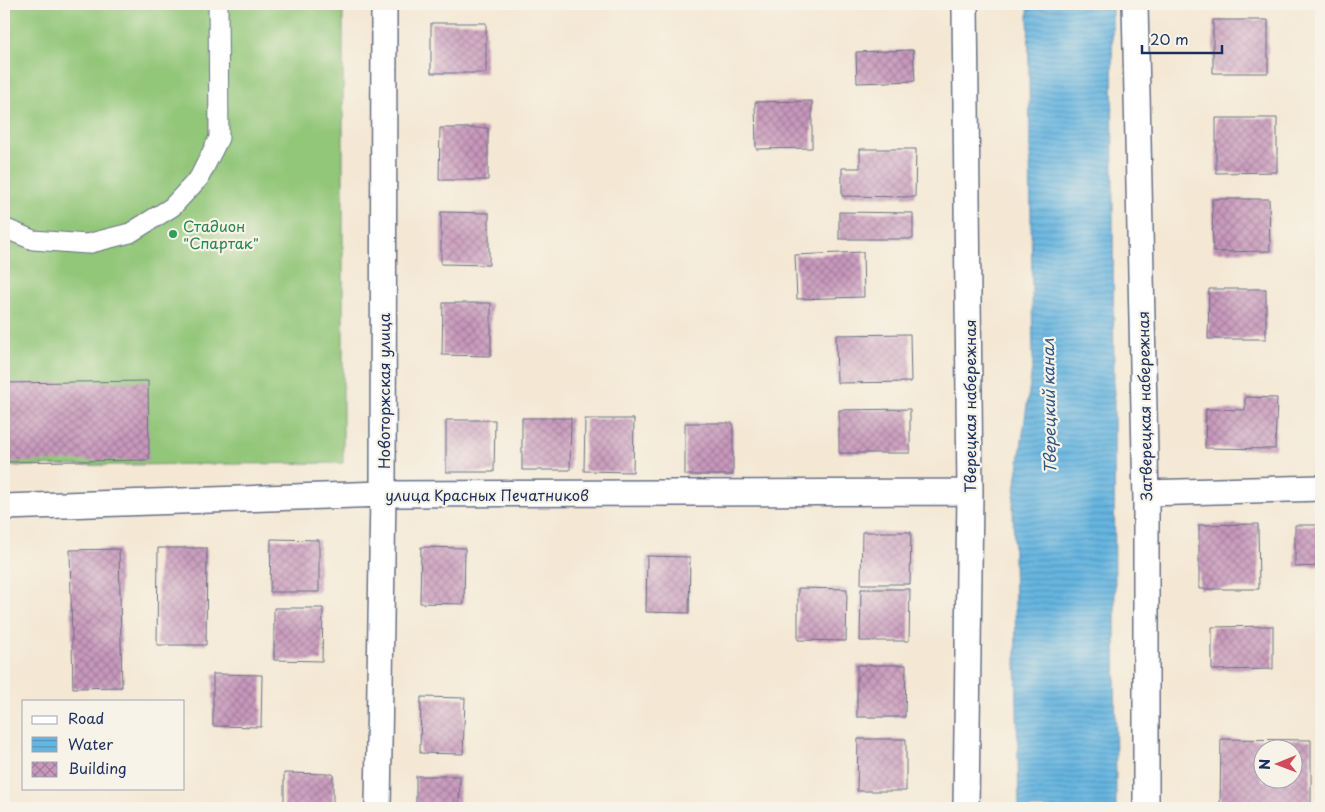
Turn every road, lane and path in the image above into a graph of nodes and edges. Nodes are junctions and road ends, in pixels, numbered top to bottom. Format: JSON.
{"nodes":[{"id":1,"x":218,"y":4,"type":"edge"},
{"id":2,"x":384,"y":4,"type":"edge"},
{"id":3,"x":965,"y":4,"type":"edge"},
{"id":4,"x":1135,"y":4,"type":"edge"},
{"id":5,"x":4,"y":228,"type":"edge"},
{"id":6,"x":1321,"y":488,"type":"edge"},
{"id":7,"x":970,"y":492,"type":"junction"},
{"id":8,"x":1146,"y":493,"type":"junction"},
{"id":9,"x":383,"y":494,"type":"junction"},
{"id":10,"x":4,"y":507,"type":"edge"},
{"id":11,"x":378,"y":808,"type":"edge"},
{"id":12,"x":966,"y":808,"type":"edge"},
{"id":13,"x":1146,"y":808,"type":"edge"}],
"edges":[{"from":1,"to":5,"type":"street"},
{"from":2,"to":9,"type":"street","name":"Новоторжская улица"},
{"from":3,"to":7,"type":"street","name":"Тверецкая набережная"},
{"from":4,"to":8,"type":"street","name":"Затверецкая набережная"},
{"from":6,"to":8,"type":"street"},
{"from":7,"to":9,"type":"street","name":"улица Красных Печатников"},
{"from":7,"to":12,"type":"street","name":"Тверецкая набережная"},
{"from":8,"to":13,"type":"street","name":"Затверецкая набережная"},
{"from":9,"to":10,"type":"street","name":"улица Красных Печатников"},
{"from":9,"to":11,"type":"street","name":"Новоторжская улица"}]}
